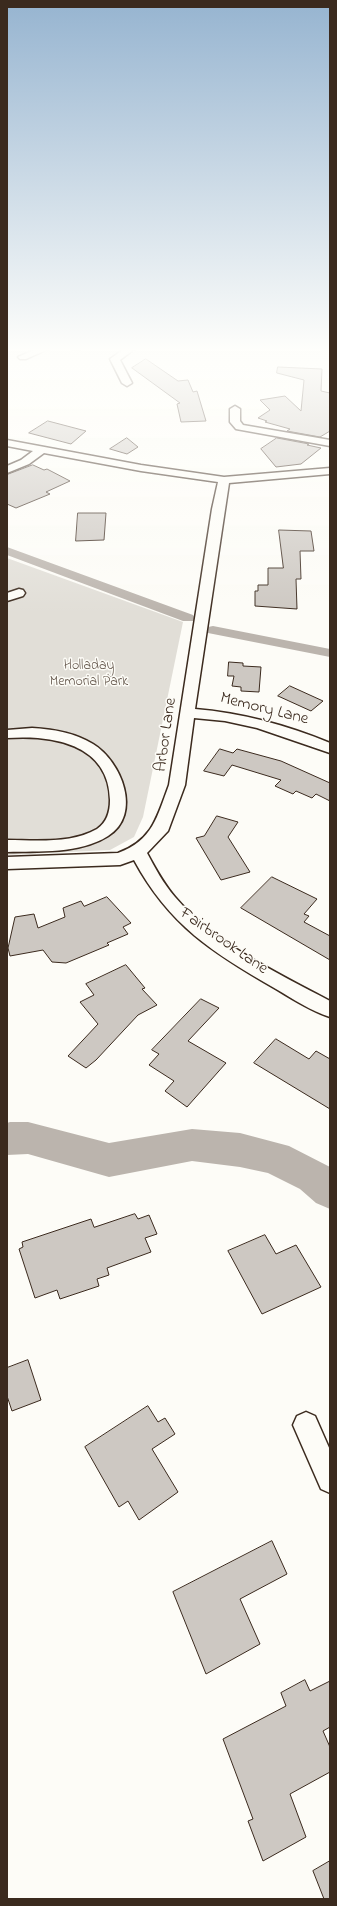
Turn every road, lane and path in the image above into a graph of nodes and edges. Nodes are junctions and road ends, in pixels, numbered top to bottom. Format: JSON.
{"nodes":[{"id":1,"x":288,"y":436,"type":"edge"},
{"id":2,"x":7,"y":443,"type":"edge"},
{"id":3,"x":330,"y":443,"type":"edge"},
{"id":4,"x":41,"y":450,"type":"junction"},
{"id":5,"x":329,"y":469,"type":"edge"},
{"id":6,"x":7,"y":470,"type":"edge"},
{"id":7,"x":224,"y":480,"type":"junction"},
{"id":8,"x":188,"y":712,"type":"junction"},
{"id":9,"x":7,"y":734,"type":"edge"},
{"id":10,"x":330,"y":748,"type":"edge"},
{"id":11,"x":7,"y":846,"type":"edge"},
{"id":12,"x":138,"y":852,"type":"junction"},
{"id":13,"x":7,"y":863,"type":"edge"},
{"id":14,"x":330,"y":1010,"type":"edge"},
{"id":15,"x":306,"y":1425,"type":"dead end"},
{"id":16,"x":330,"y":1480,"type":"edge"}],
"edges":[{"from":1,"to":3,"type":"street"},
{"from":2,"to":4,"type":"street"},
{"from":4,"to":6,"type":"street"},
{"from":4,"to":7,"type":"street"},
{"from":5,"to":7,"type":"street"},
{"from":7,"to":8,"type":"street","name":"Arbor Lane"},
{"from":8,"to":10,"type":"street","name":"Memory Lane"},
{"from":8,"to":12,"type":"street","name":"Arbor Lane"},
{"from":9,"to":11,"type":"street"},
{"from":12,"to":13,"type":"street","name":"Arbor Lane"},
{"from":12,"to":14,"type":"street","name":"Fairbrook Lane"},
{"from":15,"to":16,"type":"street"}]}
